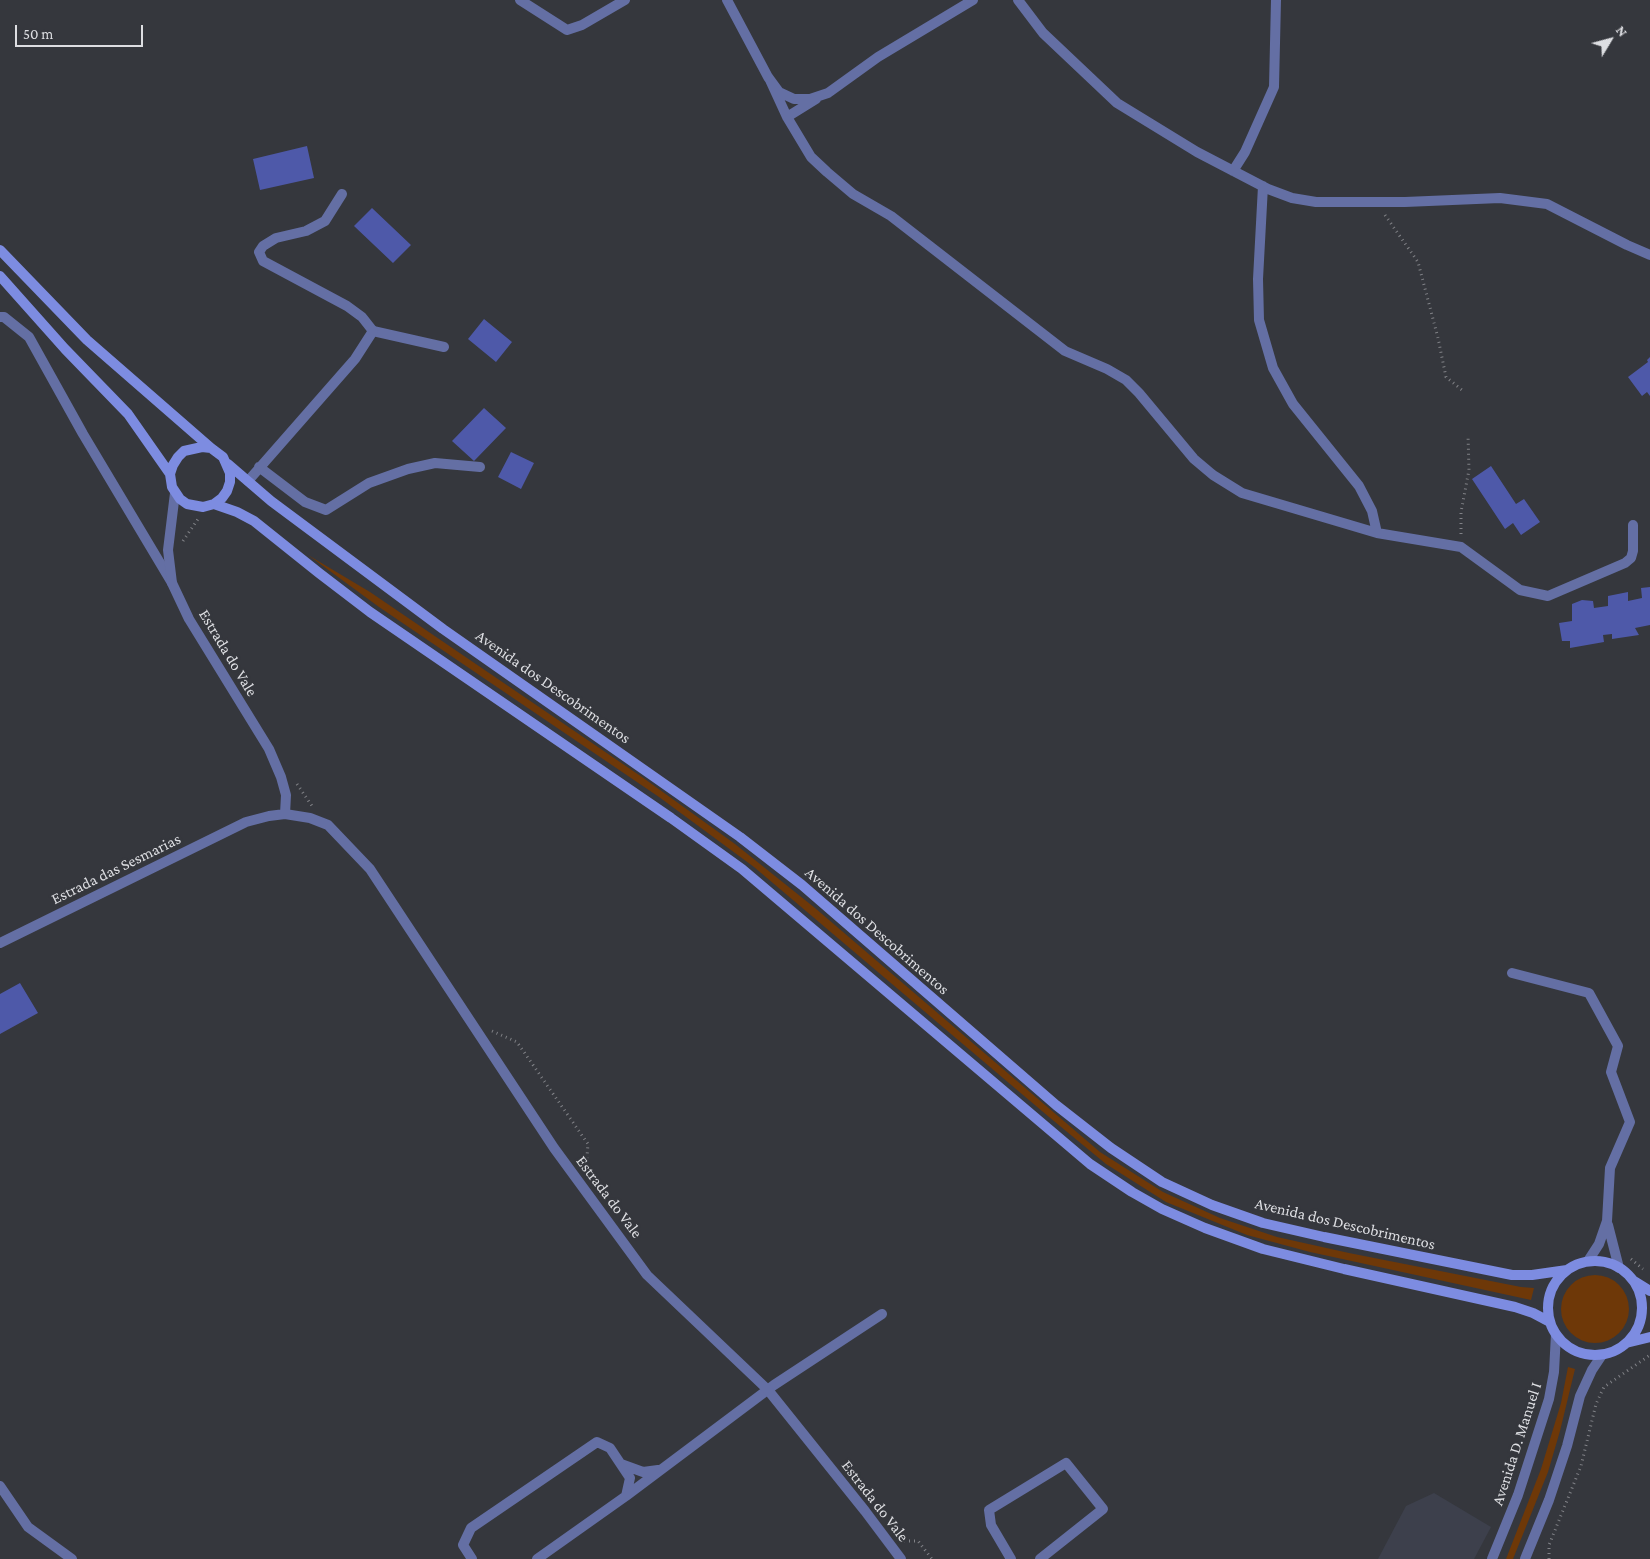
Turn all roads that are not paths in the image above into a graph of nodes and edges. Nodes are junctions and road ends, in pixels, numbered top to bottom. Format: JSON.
{"nodes":[{"id":1,"x":520,"y":0,"type":"edge"},
{"id":2,"x":625,"y":0,"type":"edge"},
{"id":3,"x":727,"y":0,"type":"edge"},
{"id":4,"x":973,"y":0,"type":"edge"},
{"id":5,"x":1018,"y":0,"type":"edge"},
{"id":6,"x":1276,"y":0,"type":"edge"},
{"id":7,"x":770,"y":80,"type":"junction"},
{"id":8,"x":828,"y":92,"type":"junction"},
{"id":9,"x":787,"y":116,"type":"junction"},
{"id":10,"x":1233,"y":171,"type":"junction"},
{"id":11,"x":1263,"y":186,"type":"junction"},
{"id":12,"x":342,"y":194,"type":"dead end"},
{"id":13,"x":0,"y":250,"type":"edge"},
{"id":14,"x":1650,"y":255,"type":"edge"},
{"id":15,"x":0,"y":276,"type":"edge"},
{"id":16,"x":0,"y":317,"type":"edge"},
{"id":17,"x":373,"y":331,"type":"junction"},
{"id":18,"x":444,"y":347,"type":"dead end"},
{"id":19,"x":210,"y":448,"type":"junction"},
{"id":20,"x":228,"y":464,"type":"junction"},
{"id":21,"x":260,"y":466,"type":"junction"},
{"id":22,"x":480,"y":467,"type":"dead end"},
{"id":23,"x":170,"y":474,"type":"junction"},
{"id":24,"x":248,"y":481,"type":"junction"},
{"id":25,"x":175,"y":493,"type":"junction"},
{"id":26,"x":214,"y":504,"type":"junction"},
{"id":27,"x":1633,"y":525,"type":"dead end"},
{"id":28,"x":1377,"y":533,"type":"junction"},
{"id":29,"x":172,"y":583,"type":"junction"},
{"id":30,"x":284,"y":814,"type":"junction"},
{"id":31,"x":328,"y":825,"type":"joint"},
{"id":32,"x":0,"y":943,"type":"edge"},
{"id":33,"x":1512,"y":973,"type":"dead end"},
{"id":34,"x":1607,"y":1221,"type":"junction"},
{"id":35,"x":1588,"y":1261,"type":"junction"},
{"id":36,"x":1619,"y":1268,"type":"junction"},
{"id":37,"x":1567,"y":1270,"type":"junction"},
{"id":38,"x":1633,"y":1280,"type":"junction"},
{"id":39,"x":1650,"y":1291,"type":"edge"},
{"id":40,"x":882,"y":1314,"type":"dead end"},
{"id":41,"x":1550,"y":1322,"type":"junction"},
{"id":42,"x":1556,"y":1334,"type":"junction"},
{"id":43,"x":1650,"y":1337,"type":"edge"},
{"id":44,"x":1626,"y":1343,"type":"junction"},
{"id":45,"x":1602,"y":1355,"type":"junction"},
{"id":46,"x":768,"y":1390,"type":"junction"},
{"id":47,"x":621,"y":1464,"type":"junction"},
{"id":48,"x":659,"y":1470,"type":"junction"},
{"id":49,"x":0,"y":1486,"type":"edge"},
{"id":50,"x":626,"y":1496,"type":"junction"},
{"id":51,"x":463,"y":1545,"type":"junction"},
{"id":52,"x":72,"y":1559,"type":"edge"},
{"id":53,"x":461,"y":1559,"type":"edge"},
{"id":54,"x":472,"y":1559,"type":"edge"},
{"id":55,"x":538,"y":1559,"type":"edge"},
{"id":56,"x":901,"y":1559,"type":"edge"},
{"id":57,"x":1011,"y":1559,"type":"edge"},
{"id":58,"x":1040,"y":1559,"type":"edge"},
{"id":59,"x":1492,"y":1559,"type":"edge"},
{"id":60,"x":1525,"y":1559,"type":"edge"}],
"edges":[{"from":1,"to":2,"type":"street"},
{"from":3,"to":7,"type":"street"},
{"from":4,"to":8,"type":"street"},
{"from":5,"to":10,"type":"street"},
{"from":6,"to":10,"type":"street"},
{"from":7,"to":8,"type":"street"},
{"from":7,"to":9,"type":"street"},
{"from":8,"to":9,"type":"street"},
{"from":9,"to":28,"type":"street"},
{"from":10,"to":11,"type":"street"},
{"from":11,"to":14,"type":"street"},
{"from":11,"to":28,"type":"street"},
{"from":12,"to":17,"type":"street"},
{"from":13,"to":19,"type":"main road"},
{"from":15,"to":23,"type":"main road"},
{"from":16,"to":29,"type":"street"},
{"from":17,"to":18,"type":"street"},
{"from":17,"to":21,"type":"street"},
{"from":19,"to":20,"type":"main road"},
{"from":19,"to":23,"type":"main road"},
{"from":20,"to":24,"type":"main road","name":"Avenida dos Descobrimentos"},
{"from":20,"to":26,"type":"main road"},
{"from":21,"to":22,"type":"street"},
{"from":21,"to":24,"type":"street"},
{"from":23,"to":25,"type":"main road"},
{"from":24,"to":37,"type":"main road","name":"Avenida dos Descobrimentos"},
{"from":25,"to":26,"type":"main road"},
{"from":25,"to":29,"type":"street","name":"Estrada do Vale"},
{"from":26,"to":41,"type":"main road"},
{"from":27,"to":28,"type":"street"},
{"from":29,"to":30,"type":"street","name":"Estrada do Vale"},
{"from":30,"to":31,"type":"street","name":"Estrada das Sesmarias"},
{"from":30,"to":32,"type":"street","name":"Estrada das Sesmarias"},
{"from":31,"to":46,"type":"street","name":"Estrada do Vale"},
{"from":33,"to":34,"type":"street"},
{"from":34,"to":35,"type":"street"},
{"from":34,"to":36,"type":"street"},
{"from":35,"to":36,"type":"main road"},
{"from":35,"to":37,"type":"main road"},
{"from":36,"to":38,"type":"main road"},
{"from":37,"to":41,"type":"main road"},
{"from":38,"to":39,"type":"main road"},
{"from":38,"to":44,"type":"main road"},
{"from":40,"to":46,"type":"street"},
{"from":41,"to":42,"type":"main road"},
{"from":42,"to":45,"type":"main road"},
{"from":42,"to":59,"type":"street","name":"Avenida D. Manuel I"},
{"from":43,"to":44,"type":"main road"},
{"from":44,"to":45,"type":"main road"},
{"from":45,"to":60,"type":"street"},
{"from":46,"to":48,"type":"street"},
{"from":46,"to":56,"type":"street","name":"Estrada do Vale"},
{"from":47,"to":48,"type":"street"},
{"from":47,"to":50,"type":"street"},
{"from":47,"to":51,"type":"street"},
{"from":48,"to":50,"type":"street"},
{"from":49,"to":52,"type":"street"},
{"from":50,"to":55,"type":"street"},
{"from":51,"to":53,"type":"street"},
{"from":51,"to":54,"type":"street"},
{"from":57,"to":58,"type":"street"}]}
